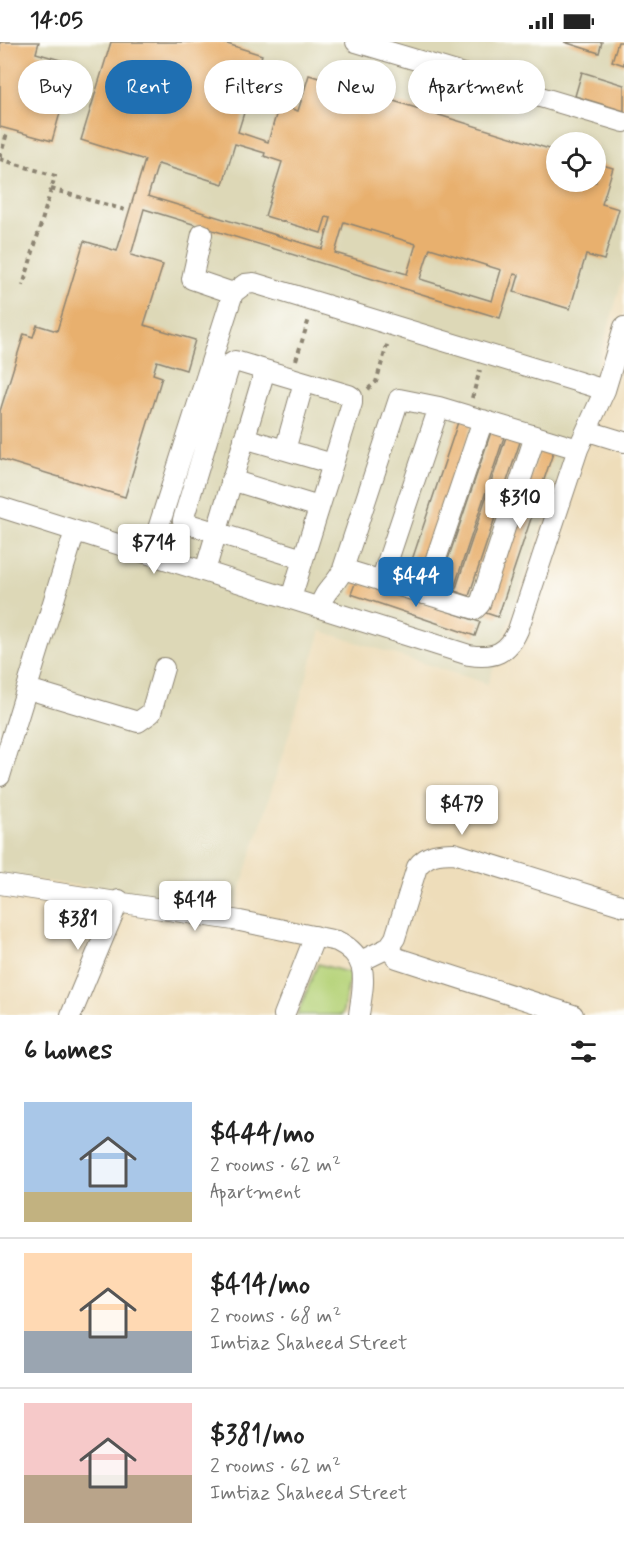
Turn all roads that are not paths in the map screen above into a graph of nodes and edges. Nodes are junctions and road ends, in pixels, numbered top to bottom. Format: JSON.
{"nodes":[{"id":1,"x":356,"y":42,"type":"edge"},
{"id":2,"x":624,"y":122,"type":"edge"},
{"id":3,"x":202,"y":234,"type":"dead end"},
{"id":4,"x":233,"y":293,"type":"junction"},
{"id":5,"x":624,"y":327,"type":"edge"},
{"id":6,"x":265,"y":370,"type":"junction"},
{"id":7,"x":297,"y":380,"type":"junction"},
{"id":8,"x":605,"y":390,"type":"junction"},
{"id":9,"x":440,"y":407,"type":"junction"},
{"id":10,"x":475,"y":418,"type":"junction"},
{"id":11,"x":588,"y":431,"type":"junction"},
{"id":12,"x":535,"y":436,"type":"junction"},
{"id":13,"x":244,"y":438,"type":"junction"},
{"id":14,"x":624,"y":442,"type":"edge"},
{"id":15,"x":578,"y":449,"type":"junction"},
{"id":16,"x":285,"y":450,"type":"junction"},
{"id":17,"x":333,"y":464,"type":"junction"},
{"id":18,"x":231,"y":480,"type":"junction"},
{"id":19,"x":0,"y":507,"type":"edge"},
{"id":20,"x":319,"y":507,"type":"junction"},
{"id":21,"x":75,"y":531,"type":"junction"},
{"id":22,"x":216,"y":532,"type":"junction"},
{"id":23,"x":150,"y":554,"type":"junction"},
{"id":24,"x":303,"y":559,"type":"junction"},
{"id":25,"x":343,"y":569,"type":"junction"},
{"id":26,"x":205,"y":571,"type":"junction"},
{"id":27,"x":381,"y":581,"type":"junction"},
{"id":28,"x":424,"y":594,"type":"junction"},
{"id":29,"x":291,"y":598,"type":"junction"},
{"id":30,"x":320,"y":606,"type":"junction"},
{"id":31,"x":164,"y":668,"type":"dead end"},
{"id":32,"x":27,"y":689,"type":"junction"},
{"id":33,"x":0,"y":776,"type":"edge"},
{"id":34,"x":0,"y":884,"type":"edge"},
{"id":35,"x":118,"y":900,"type":"junction"},
{"id":36,"x":624,"y":906,"type":"edge"},
{"id":37,"x":315,"y":936,"type":"junction"},
{"id":38,"x":388,"y":948,"type":"junction"},
{"id":39,"x":361,"y":961,"type":"junction"},
{"id":40,"x":71,"y":1015,"type":"edge"},
{"id":41,"x":284,"y":1015,"type":"edge"},
{"id":42,"x":359,"y":1015,"type":"edge"},
{"id":43,"x":573,"y":1015,"type":"edge"}],
"edges":[{"from":1,"to":2,"type":"street"},
{"from":3,"to":4,"type":"street"},
{"from":4,"to":8,"type":"street"},
{"from":4,"to":23,"type":"street"},
{"from":5,"to":8,"type":"street"},
{"from":6,"to":7,"type":"street"},
{"from":6,"to":13,"type":"street"},
{"from":6,"to":22,"type":"street"},
{"from":7,"to":16,"type":"street"},
{"from":7,"to":17,"type":"street"},
{"from":8,"to":11,"type":"street"},
{"from":9,"to":10,"type":"street"},
{"from":9,"to":25,"type":"street"},
{"from":9,"to":27,"type":"street"},
{"from":10,"to":12,"type":"street"},
{"from":10,"to":28,"type":"street"},
{"from":11,"to":14,"type":"street"},
{"from":11,"to":15,"type":"street"},
{"from":12,"to":15,"type":"street"},
{"from":12,"to":28,"type":"street"},
{"from":13,"to":16,"type":"street"},
{"from":13,"to":18,"type":"street"},
{"from":15,"to":30,"type":"street"},
{"from":16,"to":17,"type":"street"},
{"from":17,"to":20,"type":"street"},
{"from":18,"to":20,"type":"street"},
{"from":18,"to":22,"type":"street"},
{"from":19,"to":21,"type":"street"},
{"from":20,"to":24,"type":"street"},
{"from":21,"to":23,"type":"street"},
{"from":21,"to":32,"type":"street"},
{"from":22,"to":24,"type":"street"},
{"from":22,"to":26,"type":"street"},
{"from":23,"to":26,"type":"street"},
{"from":24,"to":29,"type":"street"},
{"from":25,"to":27,"type":"street"},
{"from":25,"to":30,"type":"street"},
{"from":26,"to":29,"type":"street"},
{"from":27,"to":28,"type":"street"},
{"from":29,"to":30,"type":"street"},
{"from":31,"to":32,"type":"street"},
{"from":32,"to":33,"type":"street"},
{"from":34,"to":35,"type":"street"},
{"from":35,"to":37,"type":"street"},
{"from":35,"to":40,"type":"street"},
{"from":36,"to":38,"type":"street"},
{"from":37,"to":39,"type":"street"},
{"from":37,"to":41,"type":"street"},
{"from":38,"to":39,"type":"street"},
{"from":38,"to":43,"type":"street"},
{"from":39,"to":42,"type":"street"}]}
